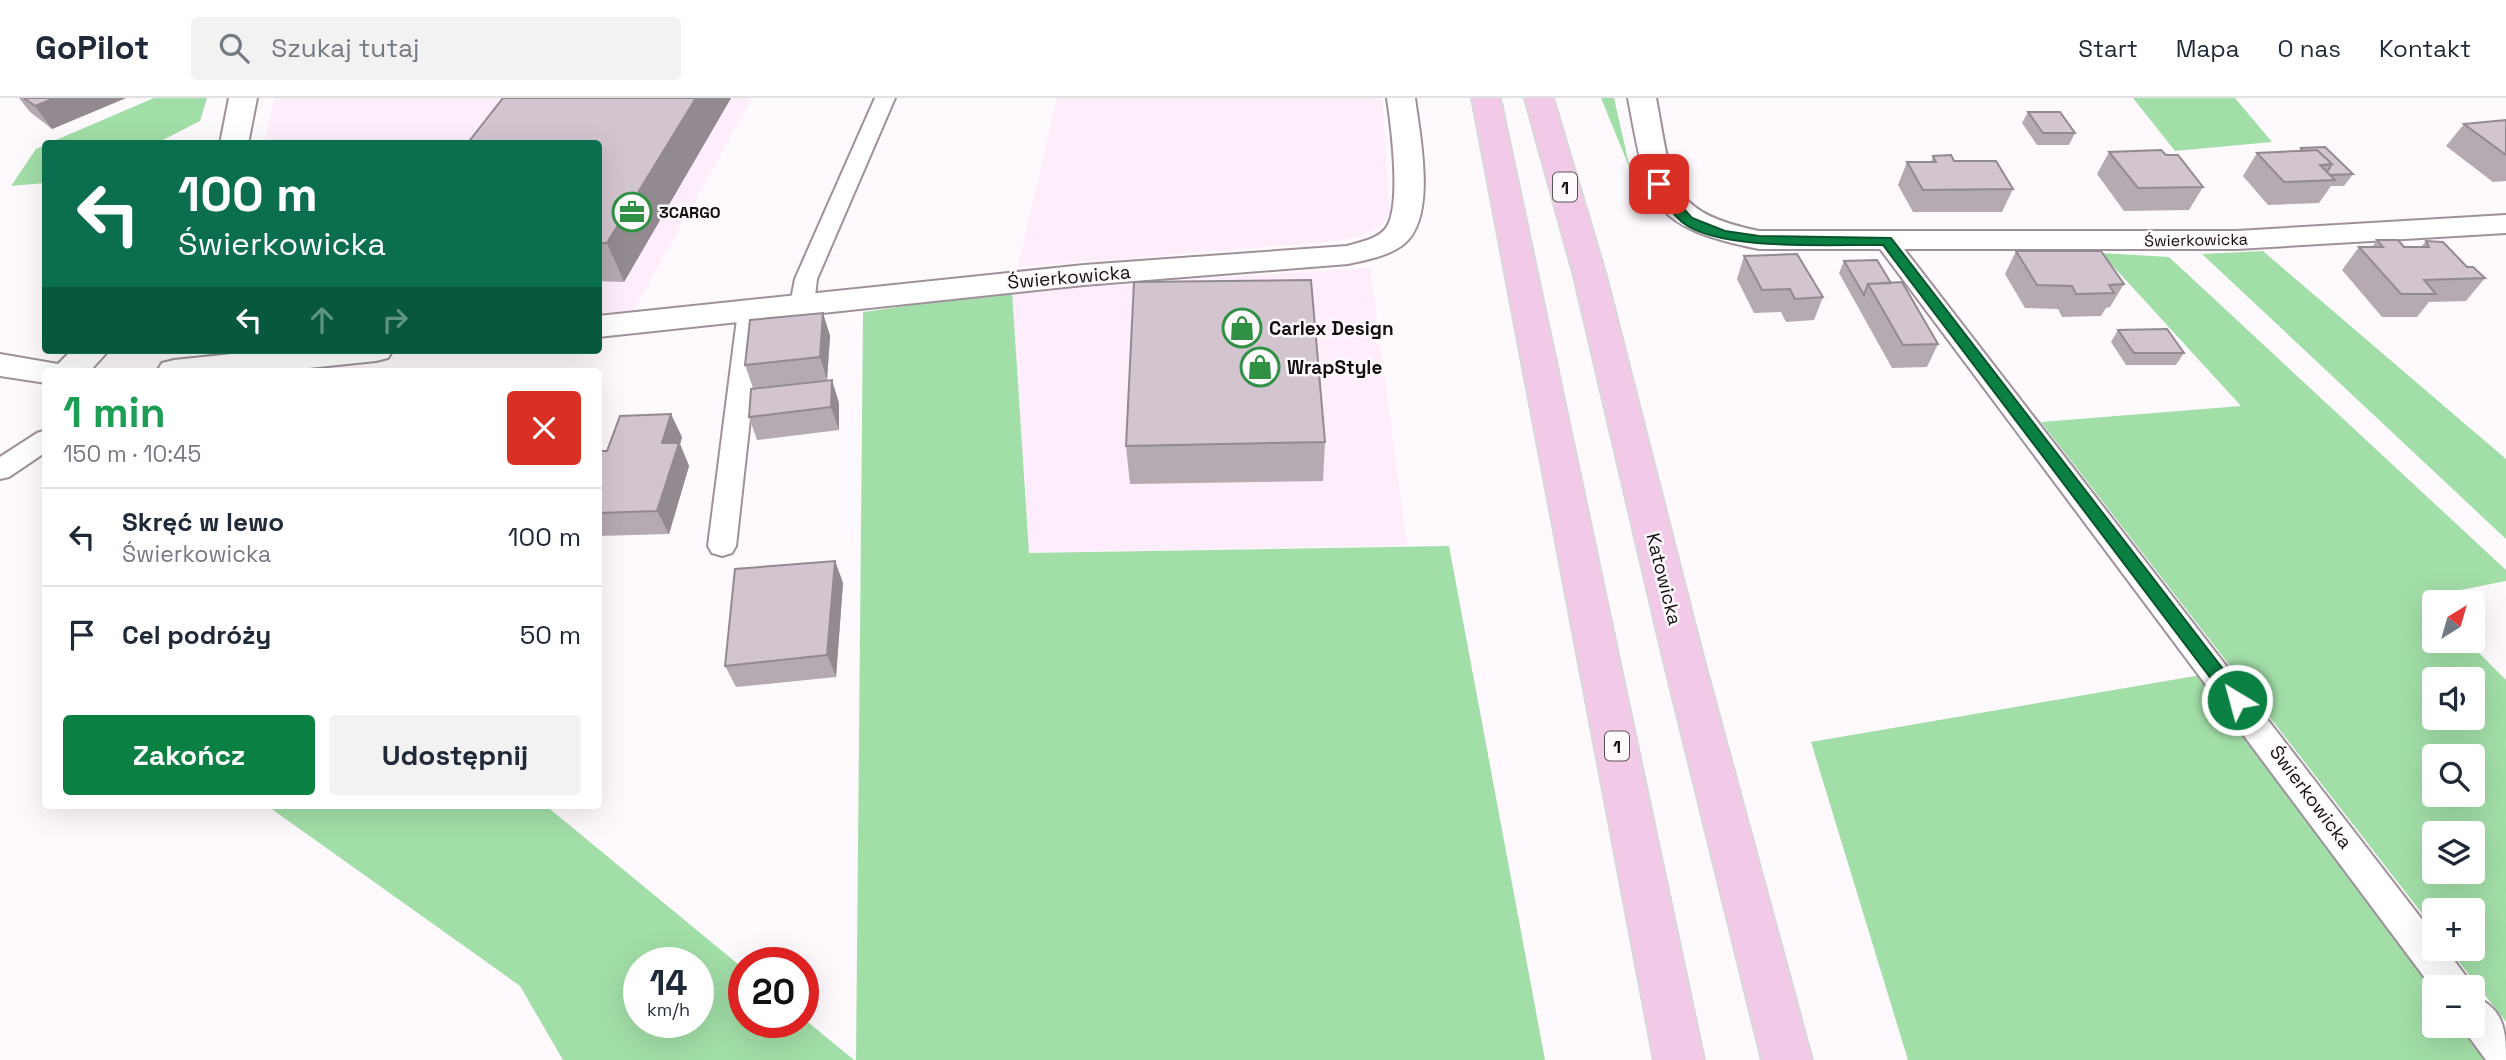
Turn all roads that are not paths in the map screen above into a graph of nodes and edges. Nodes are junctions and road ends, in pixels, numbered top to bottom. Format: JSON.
{"nodes":[{"id":1,"x":243,"y":98,"type":"edge"},
{"id":2,"x":885,"y":98,"type":"edge"},
{"id":3,"x":1401,"y":98,"type":"edge"},
{"id":4,"x":1486,"y":98,"type":"edge"},
{"id":5,"x":1539,"y":98,"type":"edge"},
{"id":6,"x":1642,"y":98,"type":"edge"},
{"id":7,"x":235,"y":140,"type":"edge"},
{"id":8,"x":2506,"y":224,"type":"edge"},
{"id":9,"x":1886,"y":241,"type":"junction"},
{"id":10,"x":802,"y":305,"type":"junction"},
{"id":11,"x":750,"y":311,"type":"junction"},
{"id":12,"x":602,"y":327,"type":"edge"},
{"id":13,"x":88,"y":354,"type":"edge"},
{"id":14,"x":338,"y":354,"type":"edge"},
{"id":15,"x":0,"y":365,"type":"edge"},
{"id":16,"x":73,"y":368,"type":"edge"},
{"id":17,"x":203,"y":368,"type":"edge"},
{"id":18,"x":42,"y":371,"type":"edge"},
{"id":19,"x":42,"y":442,"type":"edge"},
{"id":20,"x":0,"y":470,"type":"edge"},
{"id":21,"x":722,"y":546,"type":"dead end"},
{"id":22,"x":2445,"y":975,"type":"edge"},
{"id":23,"x":2485,"y":1029,"type":"edge"},
{"id":24,"x":2506,"y":1057,"type":"edge"},
{"id":25,"x":1679,"y":1060,"type":"edge"},
{"id":26,"x":1787,"y":1060,"type":"edge"}],
"edges":[{"from":1,"to":7,"type":"street"},
{"from":2,"to":10,"type":"lane"},
{"from":3,"to":10,"type":"street","name":"Świerkowicka"},
{"from":4,"to":25,"type":"main road","number":"1"},
{"from":5,"to":26,"type":"main road","name":"Katowicka","number":"1"},
{"from":6,"to":9,"type":"street","name":"Świerkowicka"},
{"from":8,"to":9,"type":"street","name":"Świerkowicka"},
{"from":9,"to":22,"type":"lane","name":"Świerkowicka"},
{"from":10,"to":11,"type":"street","name":"Świerkowicka"},
{"from":11,"to":12,"type":"street","name":"Świerkowicka"},
{"from":11,"to":21,"type":"lane"},
{"from":13,"to":16,"type":"street"},
{"from":14,"to":17,"type":"street"},
{"from":15,"to":18,"type":"street"},
{"from":19,"to":20,"type":"lane"},
{"from":23,"to":24,"type":"lane"}]}
